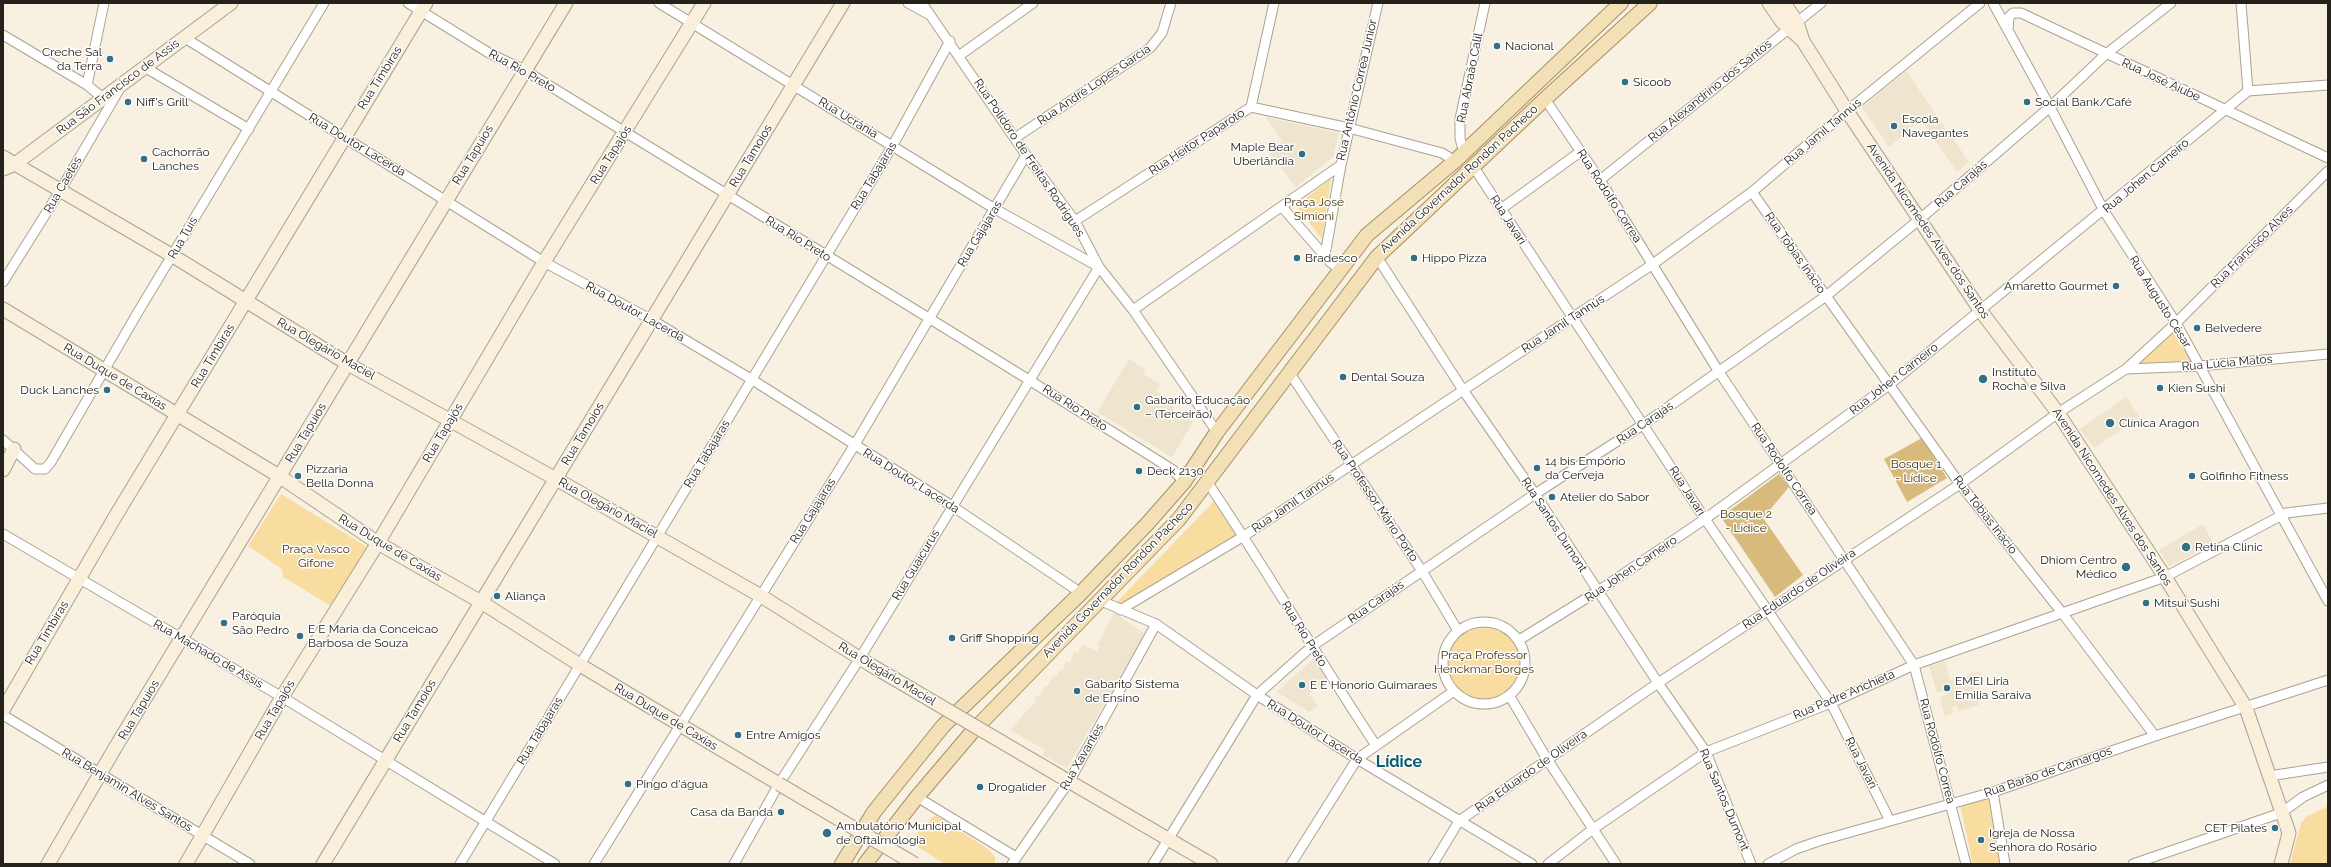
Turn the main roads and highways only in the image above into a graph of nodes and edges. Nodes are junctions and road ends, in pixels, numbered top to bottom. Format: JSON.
{"nodes":[{"id":1,"x":1622,"y":3,"type":"edge"},
{"id":2,"x":1650,"y":3,"type":"edge"},
{"id":3,"x":842,"y":864,"type":"edge"},
{"id":4,"x":865,"y":864,"type":"edge"}],
"edges":[{"from":1,"to":3,"type":"main road","name":"Avenida Governador Rondon Pacheco"},
{"from":2,"to":4,"type":"main road","name":"Avenida Governador Rondon Pacheco"}]}
